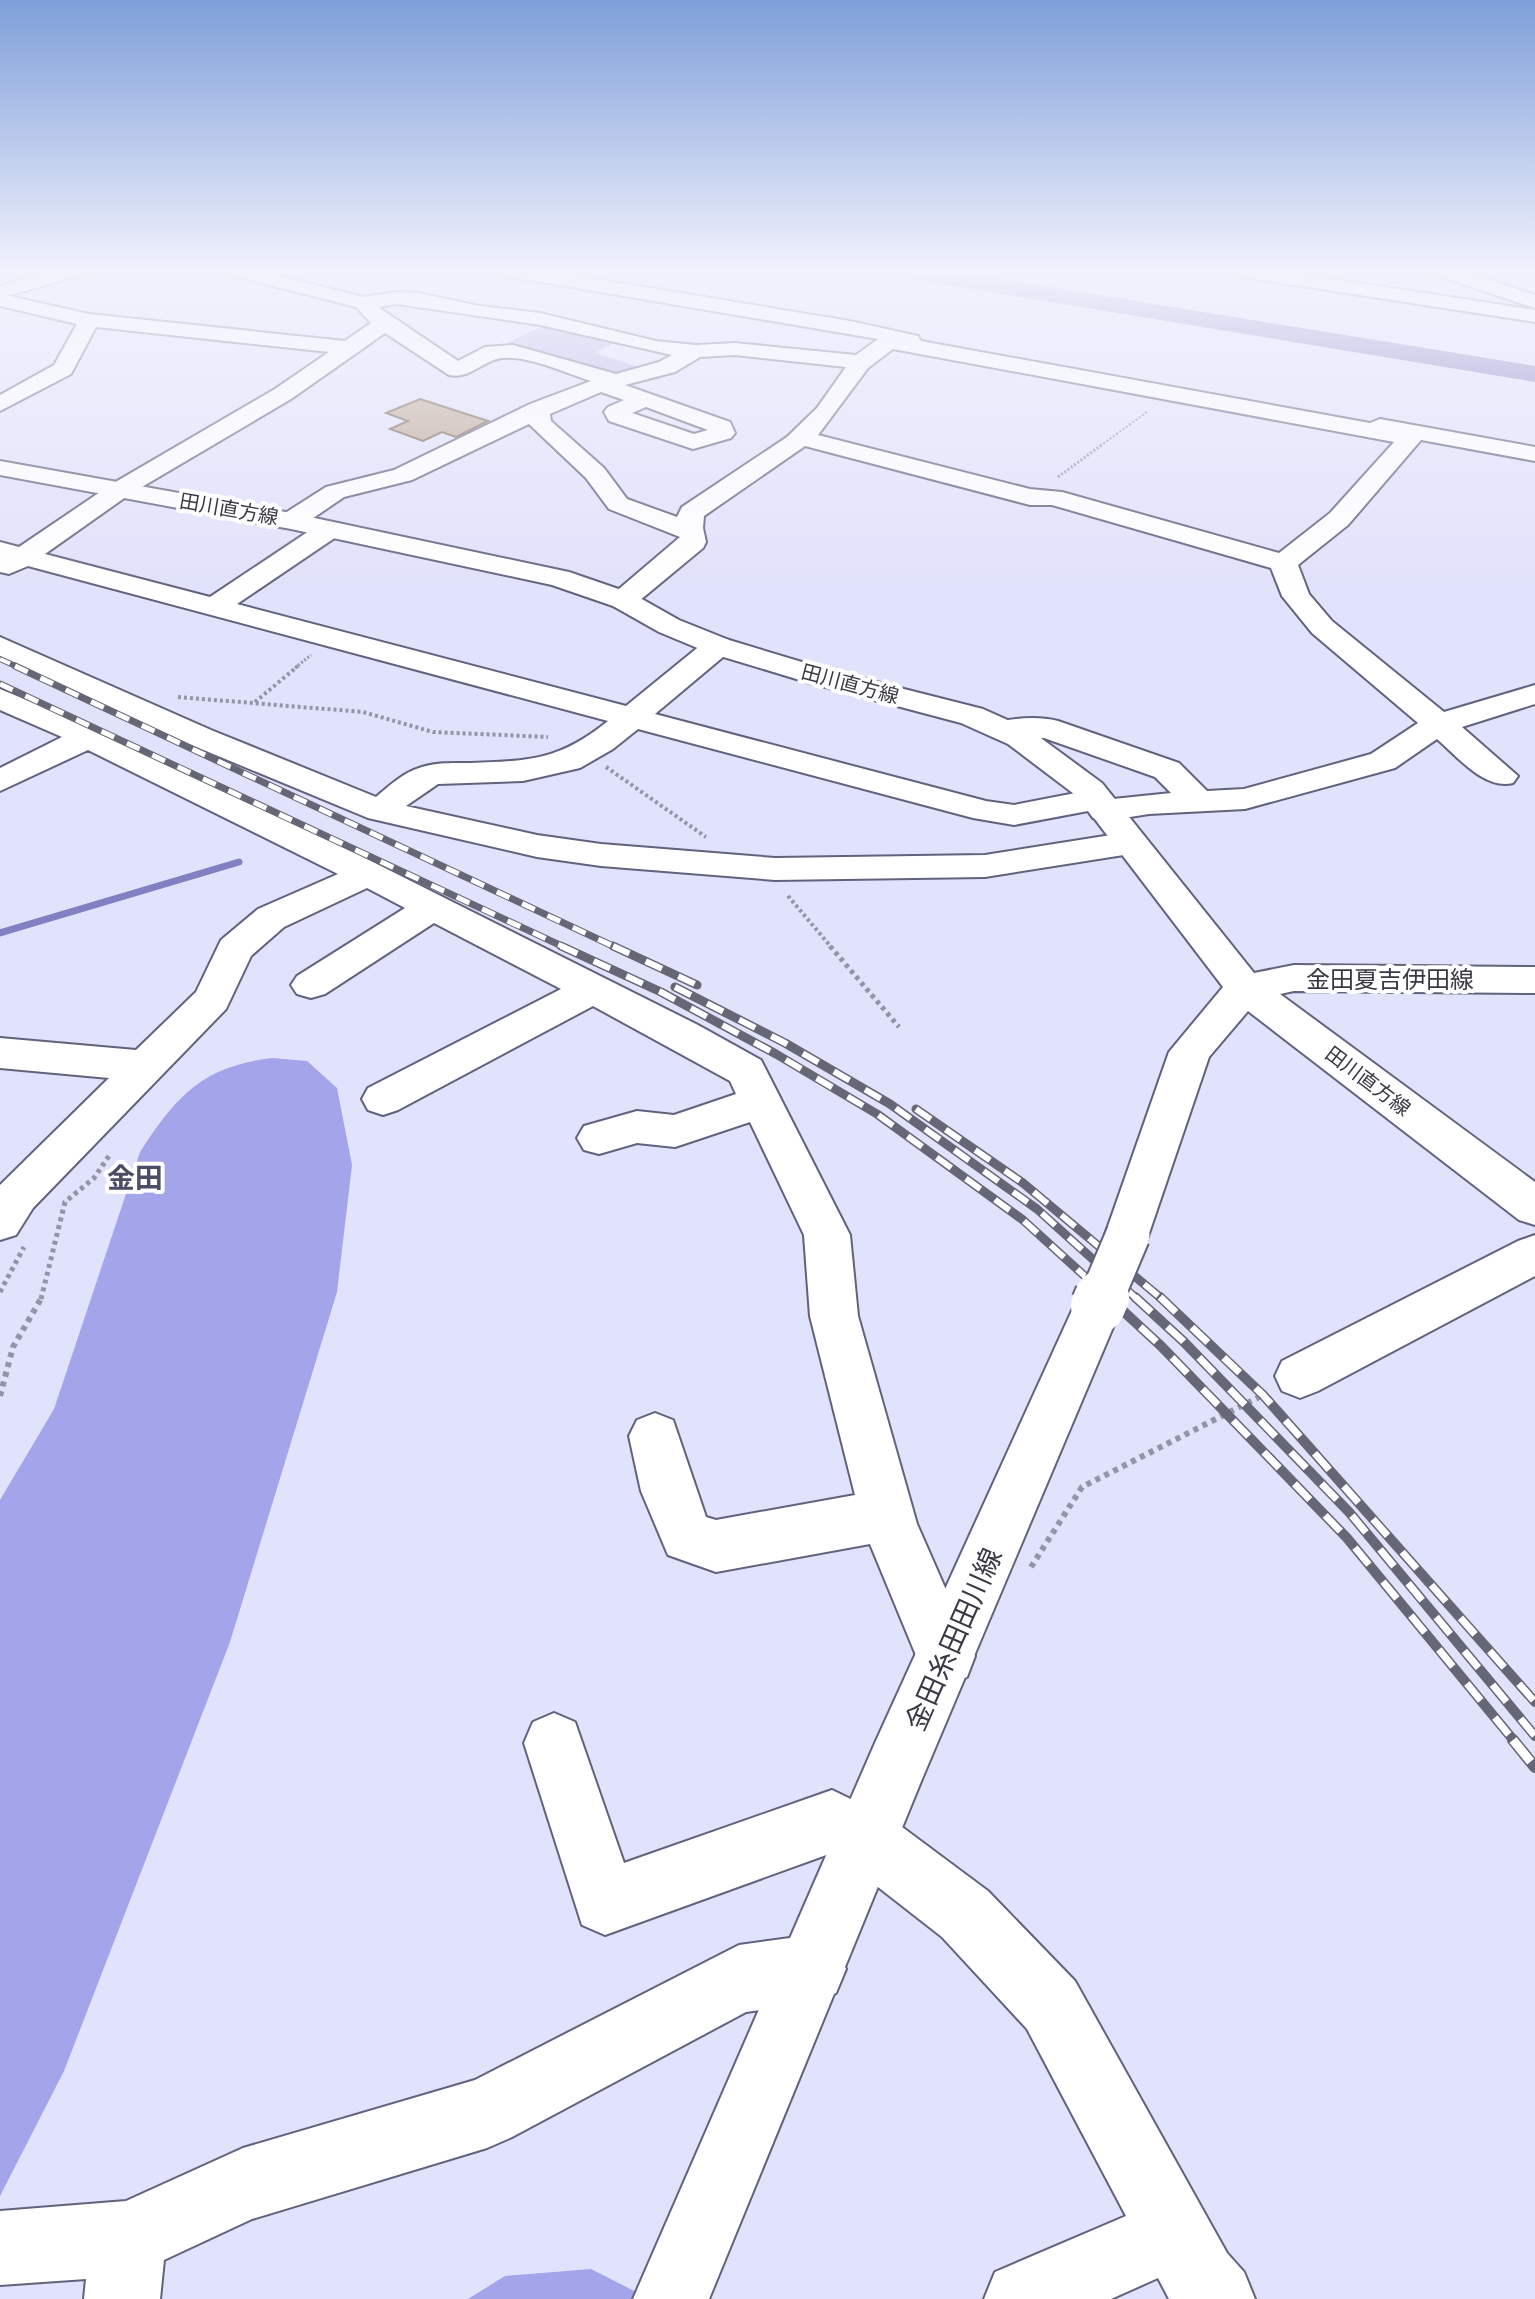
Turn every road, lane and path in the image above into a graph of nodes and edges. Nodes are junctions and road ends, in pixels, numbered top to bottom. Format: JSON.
{"nodes":[{"id":1,"x":50,"y":376,"type":"edge"},
{"id":2,"x":306,"y":376,"type":"edge"},
{"id":3,"x":588,"y":376,"type":"edge"},
{"id":4,"x":655,"y":376,"type":"edge"},
{"id":5,"x":853,"y":376,"type":"edge"},
{"id":6,"x":1075,"y":376,"type":"edge"},
{"id":7,"x":1097,"y":376,"type":"edge"},
{"id":8,"x":608,"y":383,"type":"junction"},
{"id":9,"x":642,"y":387,"type":"junction"},
{"id":10,"x":1170,"y":394,"type":"junction"},
{"id":11,"x":691,"y":395,"type":"dead end"},
{"id":12,"x":1234,"y":403,"type":"junction"},
{"id":13,"x":0,"y":404,"type":"edge"},
{"id":14,"x":538,"y":409,"type":"junction"},
{"id":15,"x":801,"y":438,"type":"junction"},
{"id":16,"x":1535,"y":454,"type":"edge"},
{"id":17,"x":0,"y":468,"type":"edge"},
{"id":18,"x":121,"y":489,"type":"junction"},
{"id":19,"x":1030,"y":497,"type":"junction"},
{"id":20,"x":291,"y":521,"type":"junction"},
{"id":21,"x":330,"y":529,"type":"junction"},
{"id":22,"x":689,"y":531,"type":"junction"},
{"id":23,"x":9,"y":560,"type":"edge"},
{"id":24,"x":1283,"y":563,"type":"junction"},
{"id":25,"x":623,"y":600,"type":"junction"},
{"id":26,"x":214,"y":607,"type":"junction"},
{"id":27,"x":334,"y":639,"type":"junction"},
{"id":28,"x":0,"y":646,"type":"edge"},
{"id":29,"x":718,"y":646,"type":"junction"},
{"id":30,"x":1535,"y":694,"type":"edge"},
{"id":31,"x":0,"y":698,"type":"edge"},
{"id":32,"x":255,"y":702,"type":"junction"},
{"id":33,"x":140,"y":709,"type":"junction"},
{"id":34,"x":630,"y":716,"type":"junction"},
{"id":35,"x":1437,"y":725,"type":"junction"},
{"id":36,"x":1004,"y":730,"type":"junction"},
{"id":37,"x":88,"y":737,"type":"junction"},
{"id":38,"x":584,"y":752,"type":"junction"},
{"id":39,"x":1501,"y":776,"type":"dead end"},
{"id":40,"x":0,"y":781,"type":"edge"},
{"id":41,"x":1198,"y":801,"type":"junction"},
{"id":42,"x":1101,"y":805,"type":"junction"},
{"id":43,"x":380,"y":811,"type":"junction"},
{"id":44,"x":1130,"y":843,"type":"junction"},
{"id":45,"x":729,"y":866,"type":"junction"},
{"id":46,"x":368,"y":874,"type":"junction"},
{"id":47,"x":433,"y":907,"type":"junction"},
{"id":48,"x":1535,"y":980,"type":"edge"},
{"id":49,"x":311,"y":985,"type":"dead end"},
{"id":50,"x":1245,"y":988,"type":"junction"},
{"id":51,"x":593,"y":989,"type":"junction"},
{"id":52,"x":899,"y":1027,"type":"dead end"},
{"id":53,"x":0,"y":1053,"type":"edge"},
{"id":54,"x":145,"y":1066,"type":"junction"},
{"id":55,"x":383,"y":1099,"type":"dead end"},
{"id":56,"x":760,"y":1102,"type":"junction"},
{"id":57,"x":599,"y":1138,"type":"dead end"},
{"id":58,"x":116,"y":1146,"type":"dead end"},
{"id":59,"x":1535,"y":1207,"type":"edge"},
{"id":60,"x":0,"y":1222,"type":"edge"},
{"id":61,"x":1535,"y":1254,"type":"edge"},
{"id":62,"x":1300,"y":1376,"type":"joint"},
{"id":63,"x":0,"y":1396,"type":"edge"},
{"id":64,"x":655,"y":1436,"type":"dead end"},
{"id":65,"x":887,"y":1515,"type":"junction"},
{"id":66,"x":1029,"y":1569,"type":"dead end"},
{"id":67,"x":946,"y":1656,"type":"junction"},
{"id":68,"x":554,"y":1743,"type":"dead end"},
{"id":69,"x":868,"y":1840,"type":"junction"},
{"id":70,"x":812,"y":1969,"type":"junction"},
{"id":71,"x":1175,"y":2233,"type":"junction"},
{"id":72,"x":0,"y":2248,"type":"edge"},
{"id":73,"x":125,"y":2268,"type":"edge"},
{"id":74,"x":671,"y":2299,"type":"edge"},
{"id":75,"x":1022,"y":2299,"type":"edge"},
{"id":76,"x":1217,"y":2299,"type":"edge"}],
"edges":[{"from":1,"to":13,"type":"street"},
{"from":2,"to":18,"type":"street"},
{"from":3,"to":8,"type":"street"},
{"from":4,"to":9,"type":"street"},
{"from":5,"to":15,"type":"street"},
{"from":6,"to":10,"type":"street"},
{"from":7,"to":12,"type":"street"},
{"from":8,"to":9,"type":"street"},
{"from":8,"to":14,"type":"street"},
{"from":9,"to":11,"type":"street"},
{"from":10,"to":12,"type":"street"},
{"from":10,"to":19,"type":"path"},
{"from":12,"to":16,"type":"street"},
{"from":12,"to":24,"type":"street"},
{"from":14,"to":20,"type":"street"},
{"from":14,"to":22,"type":"street"},
{"from":15,"to":19,"type":"street"},
{"from":15,"to":22,"type":"street"},
{"from":17,"to":18,"type":"street","name":"田川直方線"},
{"from":18,"to":20,"type":"street","name":"田川直方線"},
{"from":18,"to":23,"type":"street"},
{"from":19,"to":24,"type":"street"},
{"from":20,"to":21,"type":"street","name":"田川直方線"},
{"from":21,"to":25,"type":"street","name":"田川直方線"},
{"from":21,"to":26,"type":"street"},
{"from":22,"to":25,"type":"street"},
{"from":23,"to":26,"type":"street"},
{"from":24,"to":35,"type":"street"},
{"from":25,"to":29,"type":"street","name":"田川直方線"},
{"from":26,"to":27,"type":"street"},
{"from":27,"to":32,"type":"path"},
{"from":27,"to":34,"type":"street"},
{"from":28,"to":33,"type":"street"},
{"from":29,"to":34,"type":"street"},
{"from":29,"to":36,"type":"street","name":"田川直方線"},
{"from":30,"to":35,"type":"street"},
{"from":31,"to":37,"type":"street"},
{"from":32,"to":33,"type":"path"},
{"from":32,"to":38,"type":"path"},
{"from":33,"to":43,"type":"street"},
{"from":34,"to":38,"type":"street"},
{"from":34,"to":42,"type":"street"},
{"from":35,"to":39,"type":"street"},
{"from":35,"to":41,"type":"street"},
{"from":36,"to":41,"type":"street"},
{"from":36,"to":42,"type":"street","name":"田川直方線"},
{"from":37,"to":40,"type":"street"},
{"from":37,"to":46,"type":"street"},
{"from":38,"to":43,"type":"street"},
{"from":38,"to":45,"type":"path"},
{"from":41,"to":42,"type":"street"},
{"from":42,"to":44,"type":"street","name":"田川直方線"},
{"from":43,"to":45,"type":"street"},
{"from":44,"to":45,"type":"street"},
{"from":44,"to":50,"type":"street","name":"田川直方線"},
{"from":45,"to":52,"type":"path"},
{"from":46,"to":47,"type":"street"},
{"from":46,"to":54,"type":"street"},
{"from":47,"to":49,"type":"street"},
{"from":47,"to":51,"type":"street"},
{"from":48,"to":50,"type":"street","name":"金田夏吉伊田線"},
{"from":50,"to":59,"type":"street","name":"田川直方線"},
{"from":50,"to":67,"type":"street","name":"金田糸田田川線","bridge":true},
{"from":51,"to":55,"type":"street"},
{"from":51,"to":56,"type":"street"},
{"from":53,"to":54,"type":"street"},
{"from":54,"to":60,"type":"street"},
{"from":56,"to":57,"type":"street"},
{"from":56,"to":65,"type":"street"},
{"from":58,"to":63,"type":"path"},
{"from":61,"to":62,"type":"street"},
{"from":62,"to":66,"type":"path"},
{"from":64,"to":65,"type":"street"},
{"from":65,"to":67,"type":"street"},
{"from":67,"to":69,"type":"street","name":"金田糸田田川線"},
{"from":68,"to":69,"type":"street"},
{"from":69,"to":70,"type":"street","name":"金田糸田田川線"},
{"from":69,"to":71,"type":"street"},
{"from":70,"to":73,"type":"street"},
{"from":70,"to":74,"type":"street","name":"金田糸田田川線"},
{"from":71,"to":75,"type":"street"},
{"from":71,"to":76,"type":"street"},
{"from":72,"to":73,"type":"street"}]}
